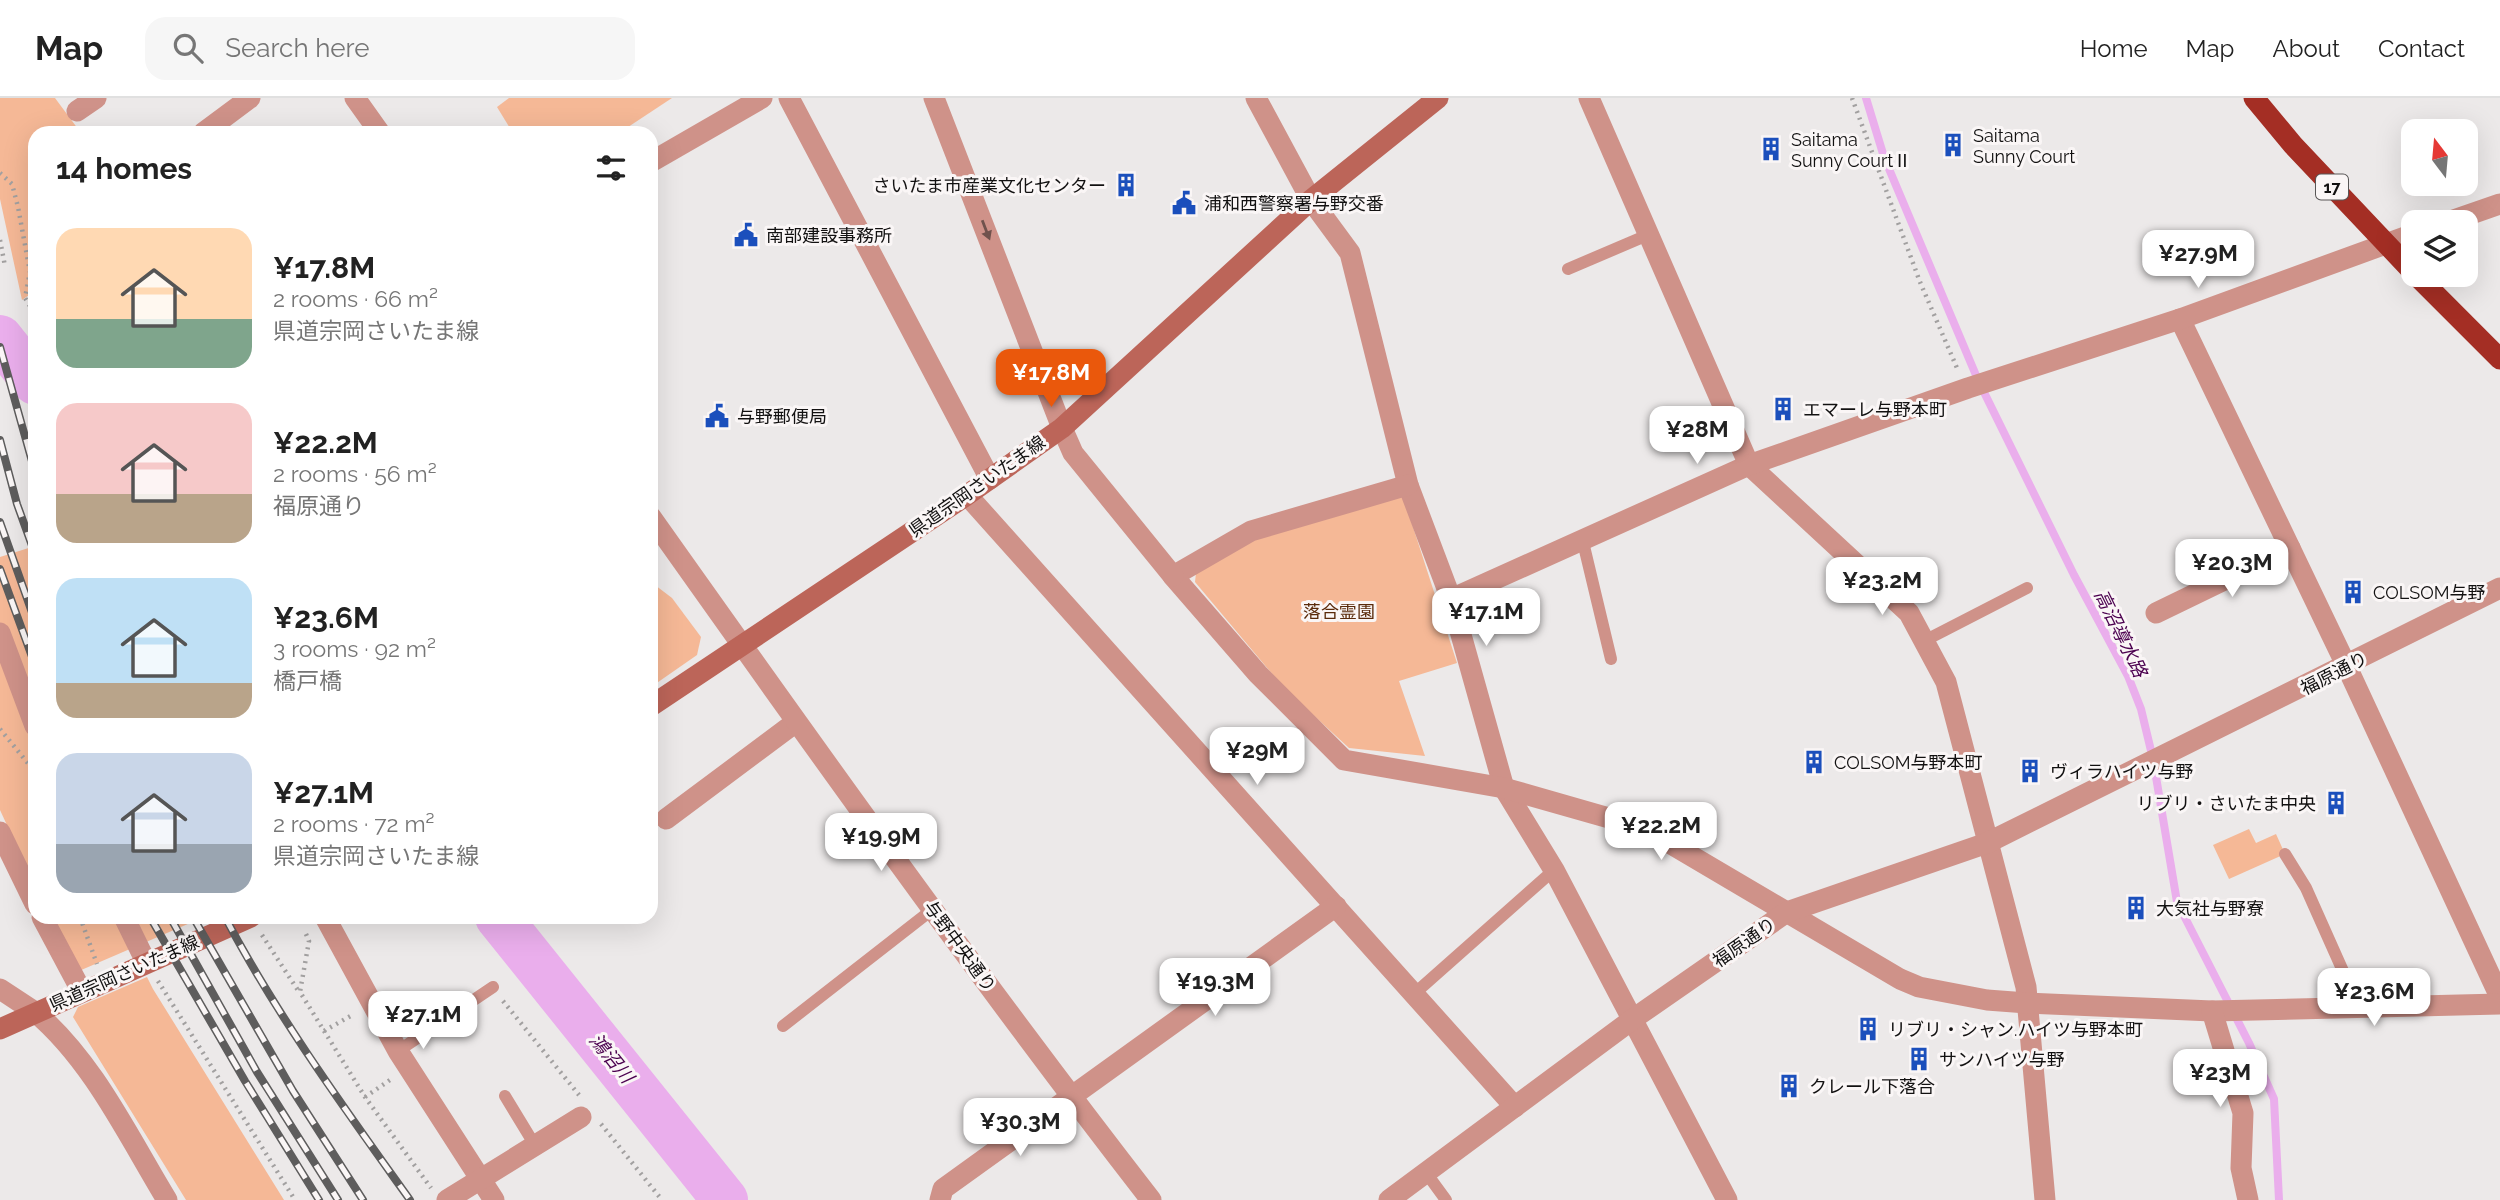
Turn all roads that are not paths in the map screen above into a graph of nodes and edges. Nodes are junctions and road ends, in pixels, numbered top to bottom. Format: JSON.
{"nodes":[{"id":1,"x":96,"y":98,"type":"edge"},
{"id":2,"x":250,"y":98,"type":"edge"},
{"id":3,"x":355,"y":98,"type":"edge"},
{"id":4,"x":762,"y":98,"type":"edge"},
{"id":5,"x":789,"y":98,"type":"edge"},
{"id":6,"x":934,"y":98,"type":"edge"},
{"id":7,"x":1256,"y":98,"type":"edge"},
{"id":8,"x":1438,"y":98,"type":"edge"},
{"id":9,"x":1589,"y":98,"type":"edge"},
{"id":10,"x":2254,"y":98,"type":"edge"},
{"id":11,"x":77,"y":111,"type":"dead end"},
{"id":12,"x":212,"y":126,"type":"edge"},
{"id":13,"x":375,"y":126,"type":"edge"},
{"id":14,"x":658,"y":158,"type":"edge"},
{"id":15,"x":1311,"y":200,"type":"junction"},
{"id":16,"x":2500,"y":204,"type":"edge"},
{"id":17,"x":2478,"y":212,"type":"edge"},
{"id":18,"x":1650,"y":234,"type":"junction"},
{"id":19,"x":2401,"y":238,"type":"edge"},
{"id":20,"x":2385,"y":244,"type":"junction"},
{"id":21,"x":2401,"y":259,"type":"edge"},
{"id":22,"x":1568,"y":269,"type":"dead end"},
{"id":23,"x":2429,"y":287,"type":"edge"},
{"id":24,"x":2180,"y":319,"type":"junction"},
{"id":25,"x":2500,"y":359,"type":"edge"},
{"id":26,"x":1062,"y":428,"type":"junction"},
{"id":27,"x":1749,"y":465,"type":"junction"},
{"id":28,"x":990,"y":479,"type":"junction"},
{"id":29,"x":1408,"y":485,"type":"junction"},
{"id":30,"x":967,"y":495,"type":"junction"},
{"id":31,"x":658,"y":527,"type":"edge"},
{"id":32,"x":1583,"y":541,"type":"junction"},
{"id":33,"x":2290,"y":548,"type":"junction"},
{"id":34,"x":1173,"y":576,"type":"junction"},
{"id":35,"x":2027,"y":588,"type":"dead end"},
{"id":36,"x":2500,"y":588,"type":"edge"},
{"id":37,"x":1451,"y":599,"type":"junction"},
{"id":38,"x":2156,"y":613,"type":"dead end"},
{"id":39,"x":0,"y":633,"type":"edge"},
{"id":40,"x":1924,"y":641,"type":"junction"},
{"id":41,"x":741,"y":645,"type":"junction"},
{"id":42,"x":1611,"y":659,"type":"dead end"},
{"id":43,"x":2347,"y":667,"type":"junction"},
{"id":44,"x":658,"y":701,"type":"edge"},
{"id":45,"x":28,"y":707,"type":"edge"},
{"id":46,"x":796,"y":722,"type":"junction"},
{"id":47,"x":1504,"y":788,"type":"junction"},
{"id":48,"x":666,"y":819,"type":"dead end"},
{"id":49,"x":0,"y":832,"type":"edge"},
{"id":50,"x":1987,"y":843,"type":"junction"},
{"id":51,"x":2285,"y":854,"type":"dead end"},
{"id":52,"x":1554,"y":870,"type":"junction"},
{"id":53,"x":28,"y":890,"type":"edge"},
{"id":54,"x":1336,"y":906,"type":"junction"},
{"id":55,"x":933,"y":909,"type":"junction"},
{"id":56,"x":1787,"y":912,"type":"junction"},
{"id":57,"x":45,"y":924,"type":"edge"},
{"id":58,"x":127,"y":924,"type":"edge"},
{"id":59,"x":255,"y":924,"type":"edge"},
{"id":60,"x":328,"y":924,"type":"edge"},
{"id":61,"x":146,"y":962,"type":"junction"},
{"id":62,"x":493,"y":987,"type":"dead end"},
{"id":63,"x":0,"y":989,"type":"edge"},
{"id":64,"x":82,"y":992,"type":"junction"},
{"id":65,"x":1414,"y":994,"type":"junction"},
{"id":66,"x":2500,"y":997,"type":"edge"},
{"id":67,"x":2027,"y":1003,"type":"junction"},
{"id":68,"x":2500,"y":1004,"type":"edge"},
{"id":69,"x":2358,"y":1007,"type":"junction"},
{"id":70,"x":2216,"y":1011,"type":"junction"},
{"id":71,"x":35,"y":1012,"type":"junction"},
{"id":72,"x":1633,"y":1019,"type":"junction"},
{"id":73,"x":783,"y":1026,"type":"dead end"},
{"id":74,"x":0,"y":1029,"type":"edge"},
{"id":75,"x":403,"y":1059,"type":"junction"},
{"id":76,"x":505,"y":1096,"type":"dead end"},
{"id":77,"x":1070,"y":1096,"type":"junction"},
{"id":78,"x":1515,"y":1107,"type":"junction"},
{"id":79,"x":581,"y":1117,"type":"dead end"},
{"id":80,"x":536,"y":1147,"type":"junction"},
{"id":81,"x":1427,"y":1174,"type":"junction"},
{"id":82,"x":482,"y":1180,"type":"junction"},
{"id":83,"x":440,"y":1195,"type":"edge"},
{"id":84,"x":167,"y":1200,"type":"edge"},
{"id":85,"x":494,"y":1200,"type":"edge"},
{"id":86,"x":940,"y":1200,"type":"edge"},
{"id":87,"x":1151,"y":1200,"type":"edge"},
{"id":88,"x":1389,"y":1200,"type":"edge"},
{"id":89,"x":1446,"y":1200,"type":"edge"},
{"id":90,"x":1727,"y":1200,"type":"edge"},
{"id":91,"x":2045,"y":1200,"type":"edge"},
{"id":92,"x":2248,"y":1200,"type":"edge"}],
"edges":[{"from":1,"to":11,"type":"street"},
{"from":2,"to":12,"type":"street"},
{"from":3,"to":13,"type":"street"},
{"from":4,"to":14,"type":"street"},
{"from":5,"to":28,"type":"street"},
{"from":6,"to":26,"type":"street","one_way":true},
{"from":7,"to":15,"type":"street"},
{"from":8,"to":15,"type":"main road","name":"県道宗岡さいたま線"},
{"from":9,"to":18,"type":"street"},
{"from":10,"to":20,"type":"highway","number":"17"},
{"from":15,"to":26,"type":"main road","name":"県道宗岡さいたま線"},
{"from":15,"to":29,"type":"street"},
{"from":16,"to":17,"type":"street"},
{"from":18,"to":22,"type":"lane"},
{"from":18,"to":27,"type":"street"},
{"from":19,"to":20,"type":"street"},
{"from":20,"to":21,"type":"highway","number":"17"},
{"from":20,"to":24,"type":"street"},
{"from":23,"to":25,"type":"highway","number":"17"},
{"from":24,"to":27,"type":"street"},
{"from":24,"to":33,"type":"street"},
{"from":26,"to":28,"type":"main road","name":"県道宗岡さいたま線"},
{"from":26,"to":34,"type":"street"},
{"from":27,"to":32,"type":"street"},
{"from":27,"to":40,"type":"street"},
{"from":28,"to":30,"type":"main road","name":"県道宗岡さいたま線"},
{"from":29,"to":34,"type":"street"},
{"from":29,"to":37,"type":"street"},
{"from":30,"to":41,"type":"main road","name":"県道宗岡さいたま線"},
{"from":30,"to":54,"type":"street"},
{"from":31,"to":41,"type":"street","name":"与野中央通り"},
{"from":32,"to":37,"type":"street"},
{"from":32,"to":42,"type":"lane"},
{"from":33,"to":38,"type":"street"},
{"from":33,"to":43,"type":"street"},
{"from":34,"to":47,"type":"street"},
{"from":35,"to":40,"type":"lane"},
{"from":36,"to":43,"type":"street","name":"福原通り"},
{"from":37,"to":47,"type":"street"},
{"from":39,"to":45,"type":"street"},
{"from":40,"to":50,"type":"street"},
{"from":41,"to":44,"type":"main road","name":"県道宗岡さいたま線"},
{"from":41,"to":46,"type":"street","name":"与野中央通り"},
{"from":43,"to":50,"type":"street","name":"福原通り"},
{"from":43,"to":66,"type":"street"},
{"from":46,"to":48,"type":"street"},
{"from":46,"to":55,"type":"street","name":"与野中央通り"},
{"from":47,"to":52,"type":"street"},
{"from":47,"to":56,"type":"street"},
{"from":49,"to":53,"type":"street"},
{"from":50,"to":56,"type":"street","name":"福原通り"},
{"from":50,"to":67,"type":"street"},
{"from":51,"to":69,"type":"lane"},
{"from":52,"to":65,"type":"lane"},
{"from":52,"to":72,"type":"street"},
{"from":54,"to":65,"type":"street"},
{"from":54,"to":77,"type":"street"},
{"from":55,"to":73,"type":"lane"},
{"from":55,"to":77,"type":"street","name":"与野中央通り"},
{"from":56,"to":67,"type":"street"},
{"from":56,"to":72,"type":"street","name":"福原通り"},
{"from":57,"to":64,"type":"street"},
{"from":58,"to":61,"type":"street"},
{"from":59,"to":61,"type":"main road","name":"県道宗岡さいたま線"},
{"from":60,"to":75,"type":"street"},
{"from":61,"to":64,"type":"main road","name":"県道宗岡さいたま線"},
{"from":62,"to":75,"type":"lane"},
{"from":63,"to":71,"type":"street"},
{"from":64,"to":71,"type":"main road","name":"県道宗岡さいたま線"},
{"from":65,"to":78,"type":"street"},
{"from":67,"to":70,"type":"street"},
{"from":67,"to":91,"type":"street"},
{"from":68,"to":69,"type":"street"},
{"from":69,"to":70,"type":"street"},
{"from":70,"to":92,"type":"street"},
{"from":71,"to":74,"type":"main road","name":"県道宗岡さいたま線"},
{"from":71,"to":84,"type":"street"},
{"from":72,"to":78,"type":"street","name":"福原通り"},
{"from":72,"to":90,"type":"street"},
{"from":75,"to":82,"type":"street"},
{"from":76,"to":80,"type":"lane"},
{"from":77,"to":86,"type":"street"},
{"from":77,"to":87,"type":"street","name":"与野中央通り"},
{"from":78,"to":81,"type":"street","name":"福原通り"},
{"from":79,"to":80,"type":"street"},
{"from":80,"to":82,"type":"street"},
{"from":81,"to":88,"type":"street","name":"福原通り"},
{"from":81,"to":89,"type":"lane"},
{"from":82,"to":83,"type":"street"},
{"from":82,"to":85,"type":"street"}]}
